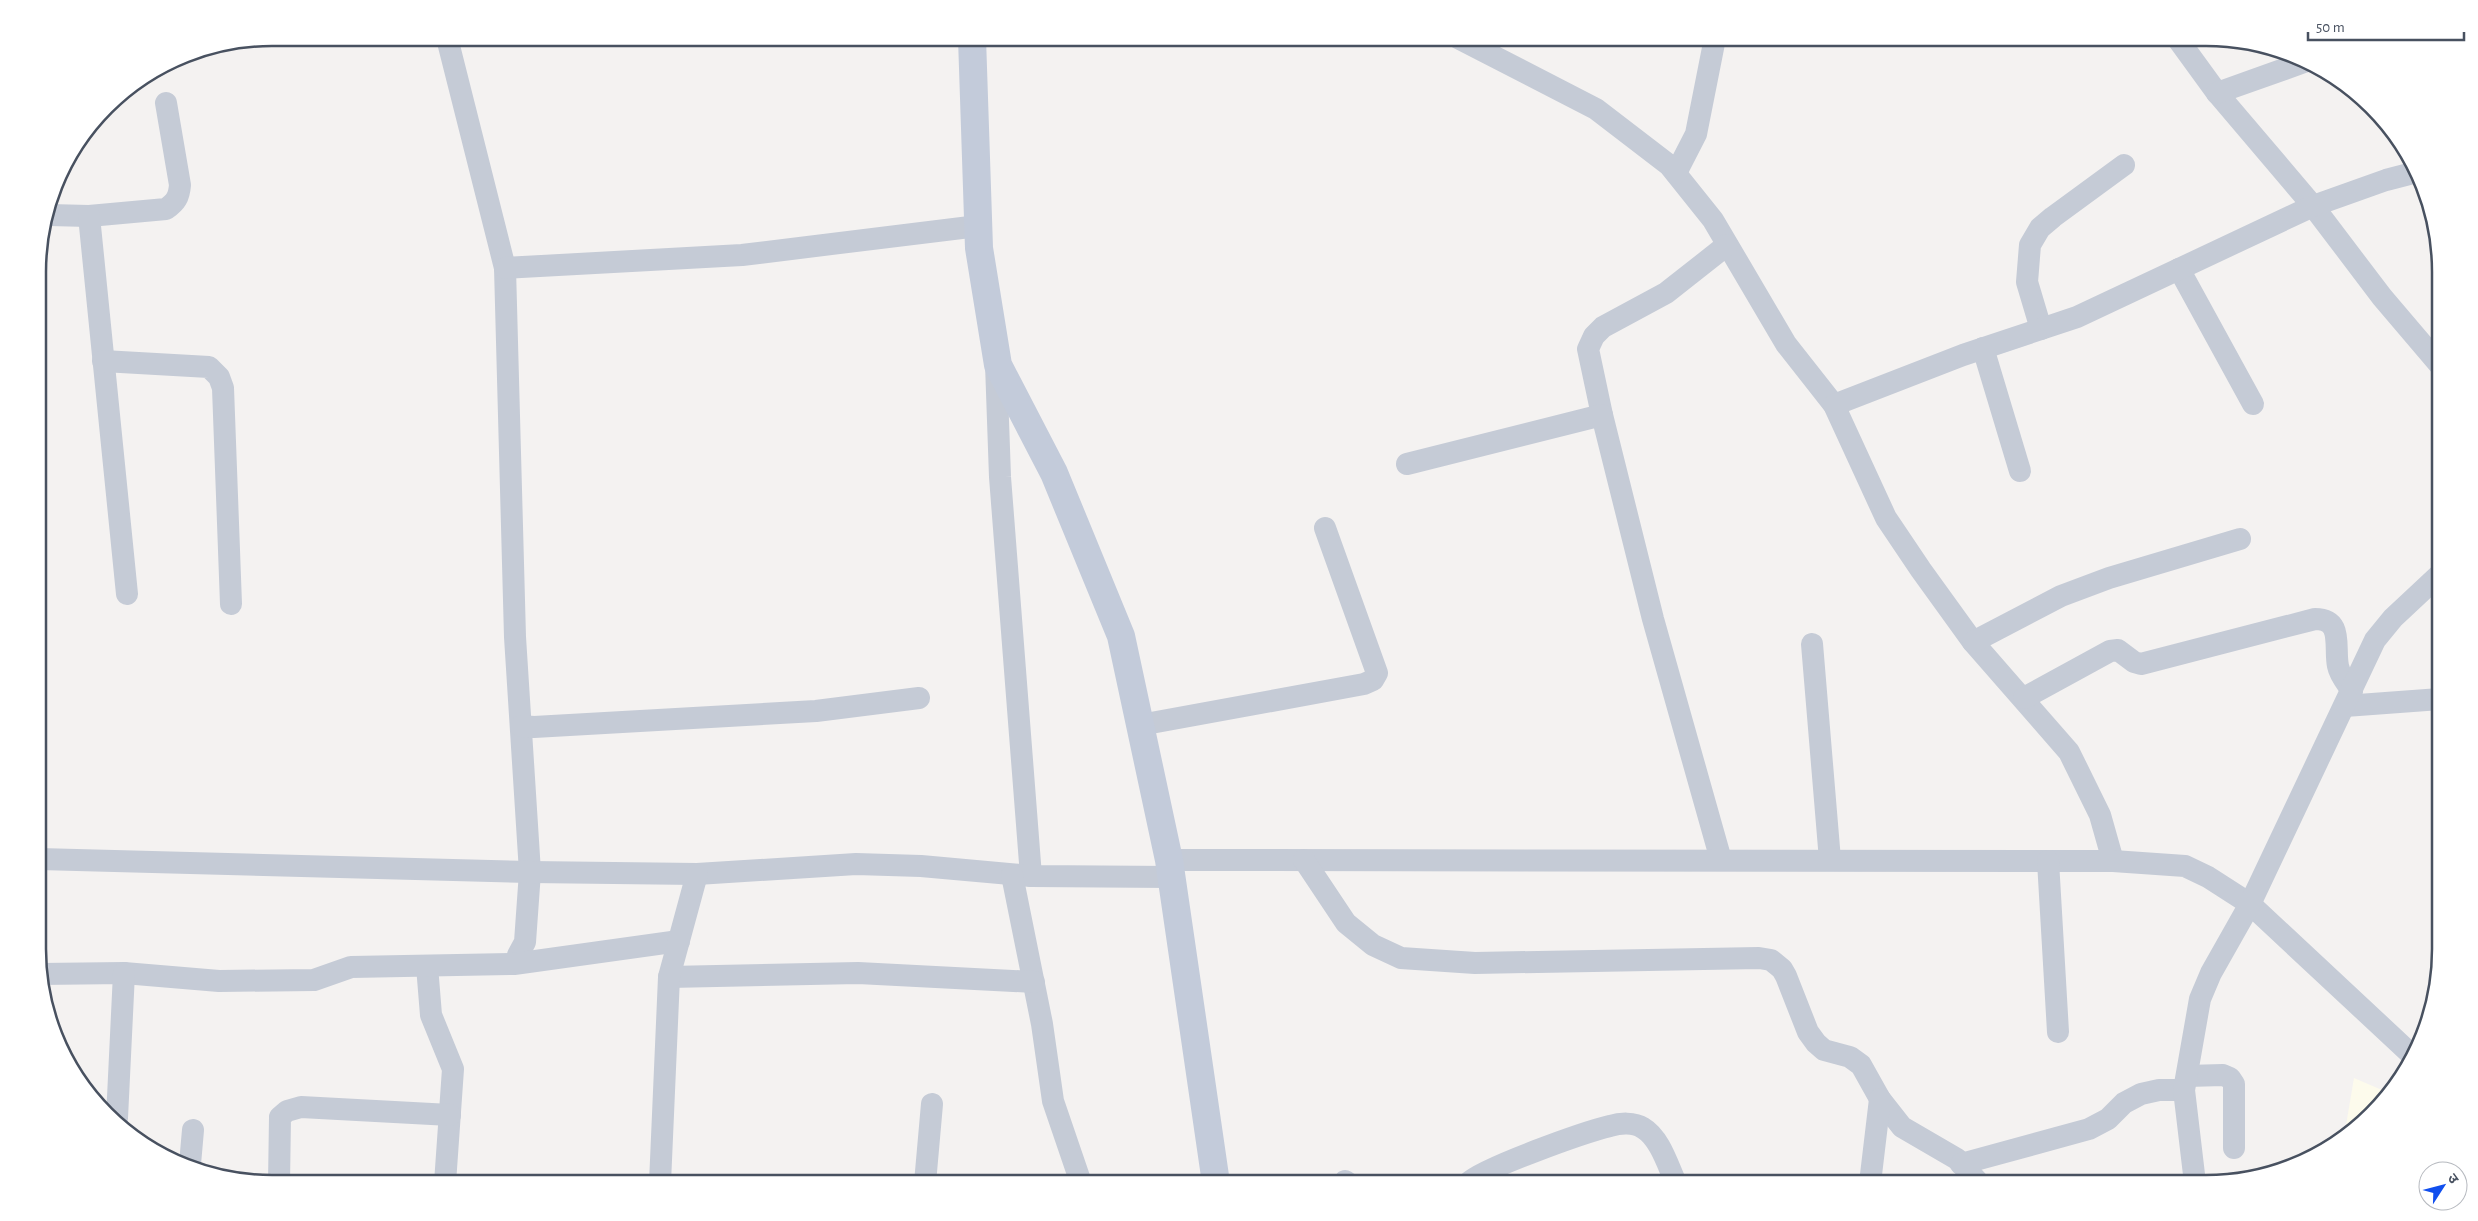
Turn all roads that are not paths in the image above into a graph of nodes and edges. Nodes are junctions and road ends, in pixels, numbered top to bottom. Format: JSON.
{"nodes":[{"id":1,"x":449,"y":46,"type":"edge"},
{"id":2,"x":972,"y":46,"type":"edge"},
{"id":3,"x":1474,"y":46,"type":"edge"},
{"id":4,"x":1713,"y":46,"type":"edge"},
{"id":5,"x":2183,"y":46,"type":"edge"},
{"id":6,"x":2296,"y":65,"type":"edge"},
{"id":7,"x":2217,"y":93,"type":"junction"},
{"id":8,"x":166,"y":103,"type":"dead end"},
{"id":9,"x":2124,"y":166,"type":"dead end"},
{"id":10,"x":1676,"y":173,"type":"junction"},
{"id":11,"x":2409,"y":174,"type":"edge"},
{"id":12,"x":2313,"y":206,"type":"junction"},
{"id":13,"x":54,"y":215,"type":"edge"},
{"id":14,"x":89,"y":216,"type":"junction"},
{"id":15,"x":978,"y":226,"type":"junction"},
{"id":16,"x":1726,"y":245,"type":"junction"},
{"id":17,"x":505,"y":268,"type":"junction"},
{"id":18,"x":2179,"y":269,"type":"junction"},
{"id":19,"x":2041,"y":329,"type":"junction"},
{"id":20,"x":1983,"y":348,"type":"junction"},
{"id":21,"x":996,"y":355,"type":"junction"},
{"id":22,"x":2432,"y":356,"type":"edge"},
{"id":23,"x":104,"y":362,"type":"junction"},
{"id":24,"x":2253,"y":404,"type":"dead end"},
{"id":25,"x":1834,"y":405,"type":"junction"},
{"id":26,"x":1602,"y":415,"type":"junction"},
{"id":27,"x":1407,"y":464,"type":"dead end"},
{"id":28,"x":2020,"y":471,"type":"dead end"},
{"id":29,"x":1325,"y":528,"type":"dead end"},
{"id":30,"x":2240,"y":540,"type":"dead end"},
{"id":31,"x":2432,"y":582,"type":"edge"},
{"id":32,"x":127,"y":594,"type":"dead end"},
{"id":33,"x":231,"y":604,"type":"dead end"},
{"id":34,"x":1973,"y":642,"type":"junction"},
{"id":35,"x":1812,"y":644,"type":"dead end"},
{"id":36,"x":2347,"y":689,"type":"junction"},
{"id":37,"x":920,"y":698,"type":"dead end"},
{"id":38,"x":2024,"y":698,"type":"junction"},
{"id":39,"x":2432,"y":698,"type":"edge"},
{"id":40,"x":1140,"y":725,"type":"junction"},
{"id":41,"x":521,"y":726,"type":"junction"},
{"id":42,"x":46,"y":859,"type":"edge"},
{"id":43,"x":1304,"y":860,"type":"junction"},
{"id":44,"x":1721,"y":860,"type":"junction"},
{"id":45,"x":1830,"y":860,"type":"junction"},
{"id":46,"x":2048,"y":861,"type":"junction"},
{"id":47,"x":2113,"y":861,"type":"junction"},
{"id":48,"x":1170,"y":869,"type":"junction"},
{"id":49,"x":530,"y":872,"type":"junction"},
{"id":50,"x":697,"y":874,"type":"junction"},
{"id":51,"x":1022,"y":876,"type":"junction"},
{"id":52,"x":2250,"y":904,"type":"junction"},
{"id":53,"x":679,"y":941,"type":"junction"},
{"id":54,"x":518,"y":955,"type":"dead end"},
{"id":55,"x":427,"y":966,"type":"junction"},
{"id":56,"x":124,"y":973,"type":"junction"},
{"id":57,"x":48,"y":974,"type":"edge"},
{"id":58,"x":669,"y":977,"type":"junction"},
{"id":59,"x":1034,"y":982,"type":"junction"},
{"id":60,"x":2058,"y":1032,"type":"dead end"},
{"id":61,"x":2407,"y":1051,"type":"edge"},
{"id":62,"x":2186,"y":1083,"type":"junction"},
{"id":63,"x":1880,"y":1099,"type":"junction"},
{"id":64,"x":932,"y":1104,"type":"dead end"},
{"id":65,"x":117,"y":1114,"type":"edge"},
{"id":66,"x":450,"y":1115,"type":"junction"},
{"id":67,"x":193,"y":1130,"type":"dead end"},
{"id":68,"x":2234,"y":1148,"type":"dead end"},
{"id":69,"x":190,"y":1160,"type":"edge"},
{"id":70,"x":1961,"y":1164,"type":"junction"},
{"id":71,"x":278,"y":1175,"type":"edge"},
{"id":72,"x":446,"y":1175,"type":"edge"},
{"id":73,"x":660,"y":1175,"type":"edge"},
{"id":74,"x":926,"y":1175,"type":"edge"},
{"id":75,"x":1078,"y":1175,"type":"edge"},
{"id":76,"x":1215,"y":1175,"type":"edge"},
{"id":77,"x":1483,"y":1175,"type":"edge"},
{"id":78,"x":1672,"y":1175,"type":"edge"},
{"id":79,"x":1871,"y":1175,"type":"edge"},
{"id":80,"x":1971,"y":1175,"type":"edge"},
{"id":81,"x":2194,"y":1175,"type":"edge"}],
"edges":[{"from":1,"to":17,"type":"street"},
{"from":2,"to":15,"type":"street"},
{"from":3,"to":10,"type":"street"},
{"from":4,"to":10,"type":"street"},
{"from":5,"to":7,"type":"street"},
{"from":6,"to":7,"type":"street"},
{"from":7,"to":12,"type":"street"},
{"from":8,"to":14,"type":"street"},
{"from":9,"to":19,"type":"street"},
{"from":10,"to":16,"type":"street"},
{"from":11,"to":12,"type":"street"},
{"from":12,"to":18,"type":"street"},
{"from":12,"to":22,"type":"street"},
{"from":13,"to":14,"type":"street"},
{"from":14,"to":23,"type":"street"},
{"from":15,"to":17,"type":"street"},
{"from":15,"to":21,"type":"street"},
{"from":16,"to":25,"type":"street"},
{"from":16,"to":26,"type":"street"},
{"from":17,"to":41,"type":"street"},
{"from":18,"to":19,"type":"street"},
{"from":18,"to":24,"type":"street"},
{"from":19,"to":20,"type":"street"},
{"from":20,"to":25,"type":"street"},
{"from":20,"to":28,"type":"street"},
{"from":21,"to":40,"type":"street"},
{"from":21,"to":51,"type":"street"},
{"from":23,"to":32,"type":"street"},
{"from":23,"to":33,"type":"street"},
{"from":25,"to":34,"type":"street"},
{"from":26,"to":27,"type":"street"},
{"from":26,"to":44,"type":"street"},
{"from":29,"to":40,"type":"street"},
{"from":30,"to":34,"type":"street"},
{"from":31,"to":36,"type":"street"},
{"from":34,"to":38,"type":"street"},
{"from":35,"to":45,"type":"street"},
{"from":36,"to":38,"type":"street"},
{"from":36,"to":39,"type":"street"},
{"from":36,"to":52,"type":"street"},
{"from":37,"to":41,"type":"street"},
{"from":38,"to":47,"type":"street"},
{"from":40,"to":48,"type":"street"},
{"from":41,"to":49,"type":"street"},
{"from":42,"to":49,"type":"street"},
{"from":43,"to":44,"type":"street"},
{"from":43,"to":48,"type":"street"},
{"from":43,"to":63,"type":"street"},
{"from":44,"to":45,"type":"street"},
{"from":45,"to":46,"type":"street"},
{"from":46,"to":47,"type":"street"},
{"from":46,"to":60,"type":"street"},
{"from":47,"to":52,"type":"street"},
{"from":48,"to":51,"type":"street"},
{"from":48,"to":76,"type":"street"},
{"from":49,"to":50,"type":"street"},
{"from":49,"to":54,"type":"street"},
{"from":50,"to":51,"type":"street"},
{"from":50,"to":53,"type":"street"},
{"from":51,"to":59,"type":"street"},
{"from":52,"to":61,"type":"street"},
{"from":52,"to":62,"type":"street"},
{"from":53,"to":55,"type":"street"},
{"from":53,"to":58,"type":"street"},
{"from":55,"to":56,"type":"street"},
{"from":55,"to":66,"type":"street"},
{"from":56,"to":57,"type":"street"},
{"from":56,"to":65,"type":"street"},
{"from":58,"to":59,"type":"street"},
{"from":58,"to":73,"type":"street"},
{"from":59,"to":75,"type":"street"},
{"from":62,"to":68,"type":"street"},
{"from":62,"to":70,"type":"street"},
{"from":62,"to":81,"type":"street"},
{"from":63,"to":70,"type":"street"},
{"from":63,"to":79,"type":"street"},
{"from":64,"to":74,"type":"street"},
{"from":66,"to":71,"type":"street"},
{"from":66,"to":72,"type":"street"},
{"from":67,"to":69,"type":"street"},
{"from":70,"to":80,"type":"street"},
{"from":77,"to":78,"type":"street"}]}
